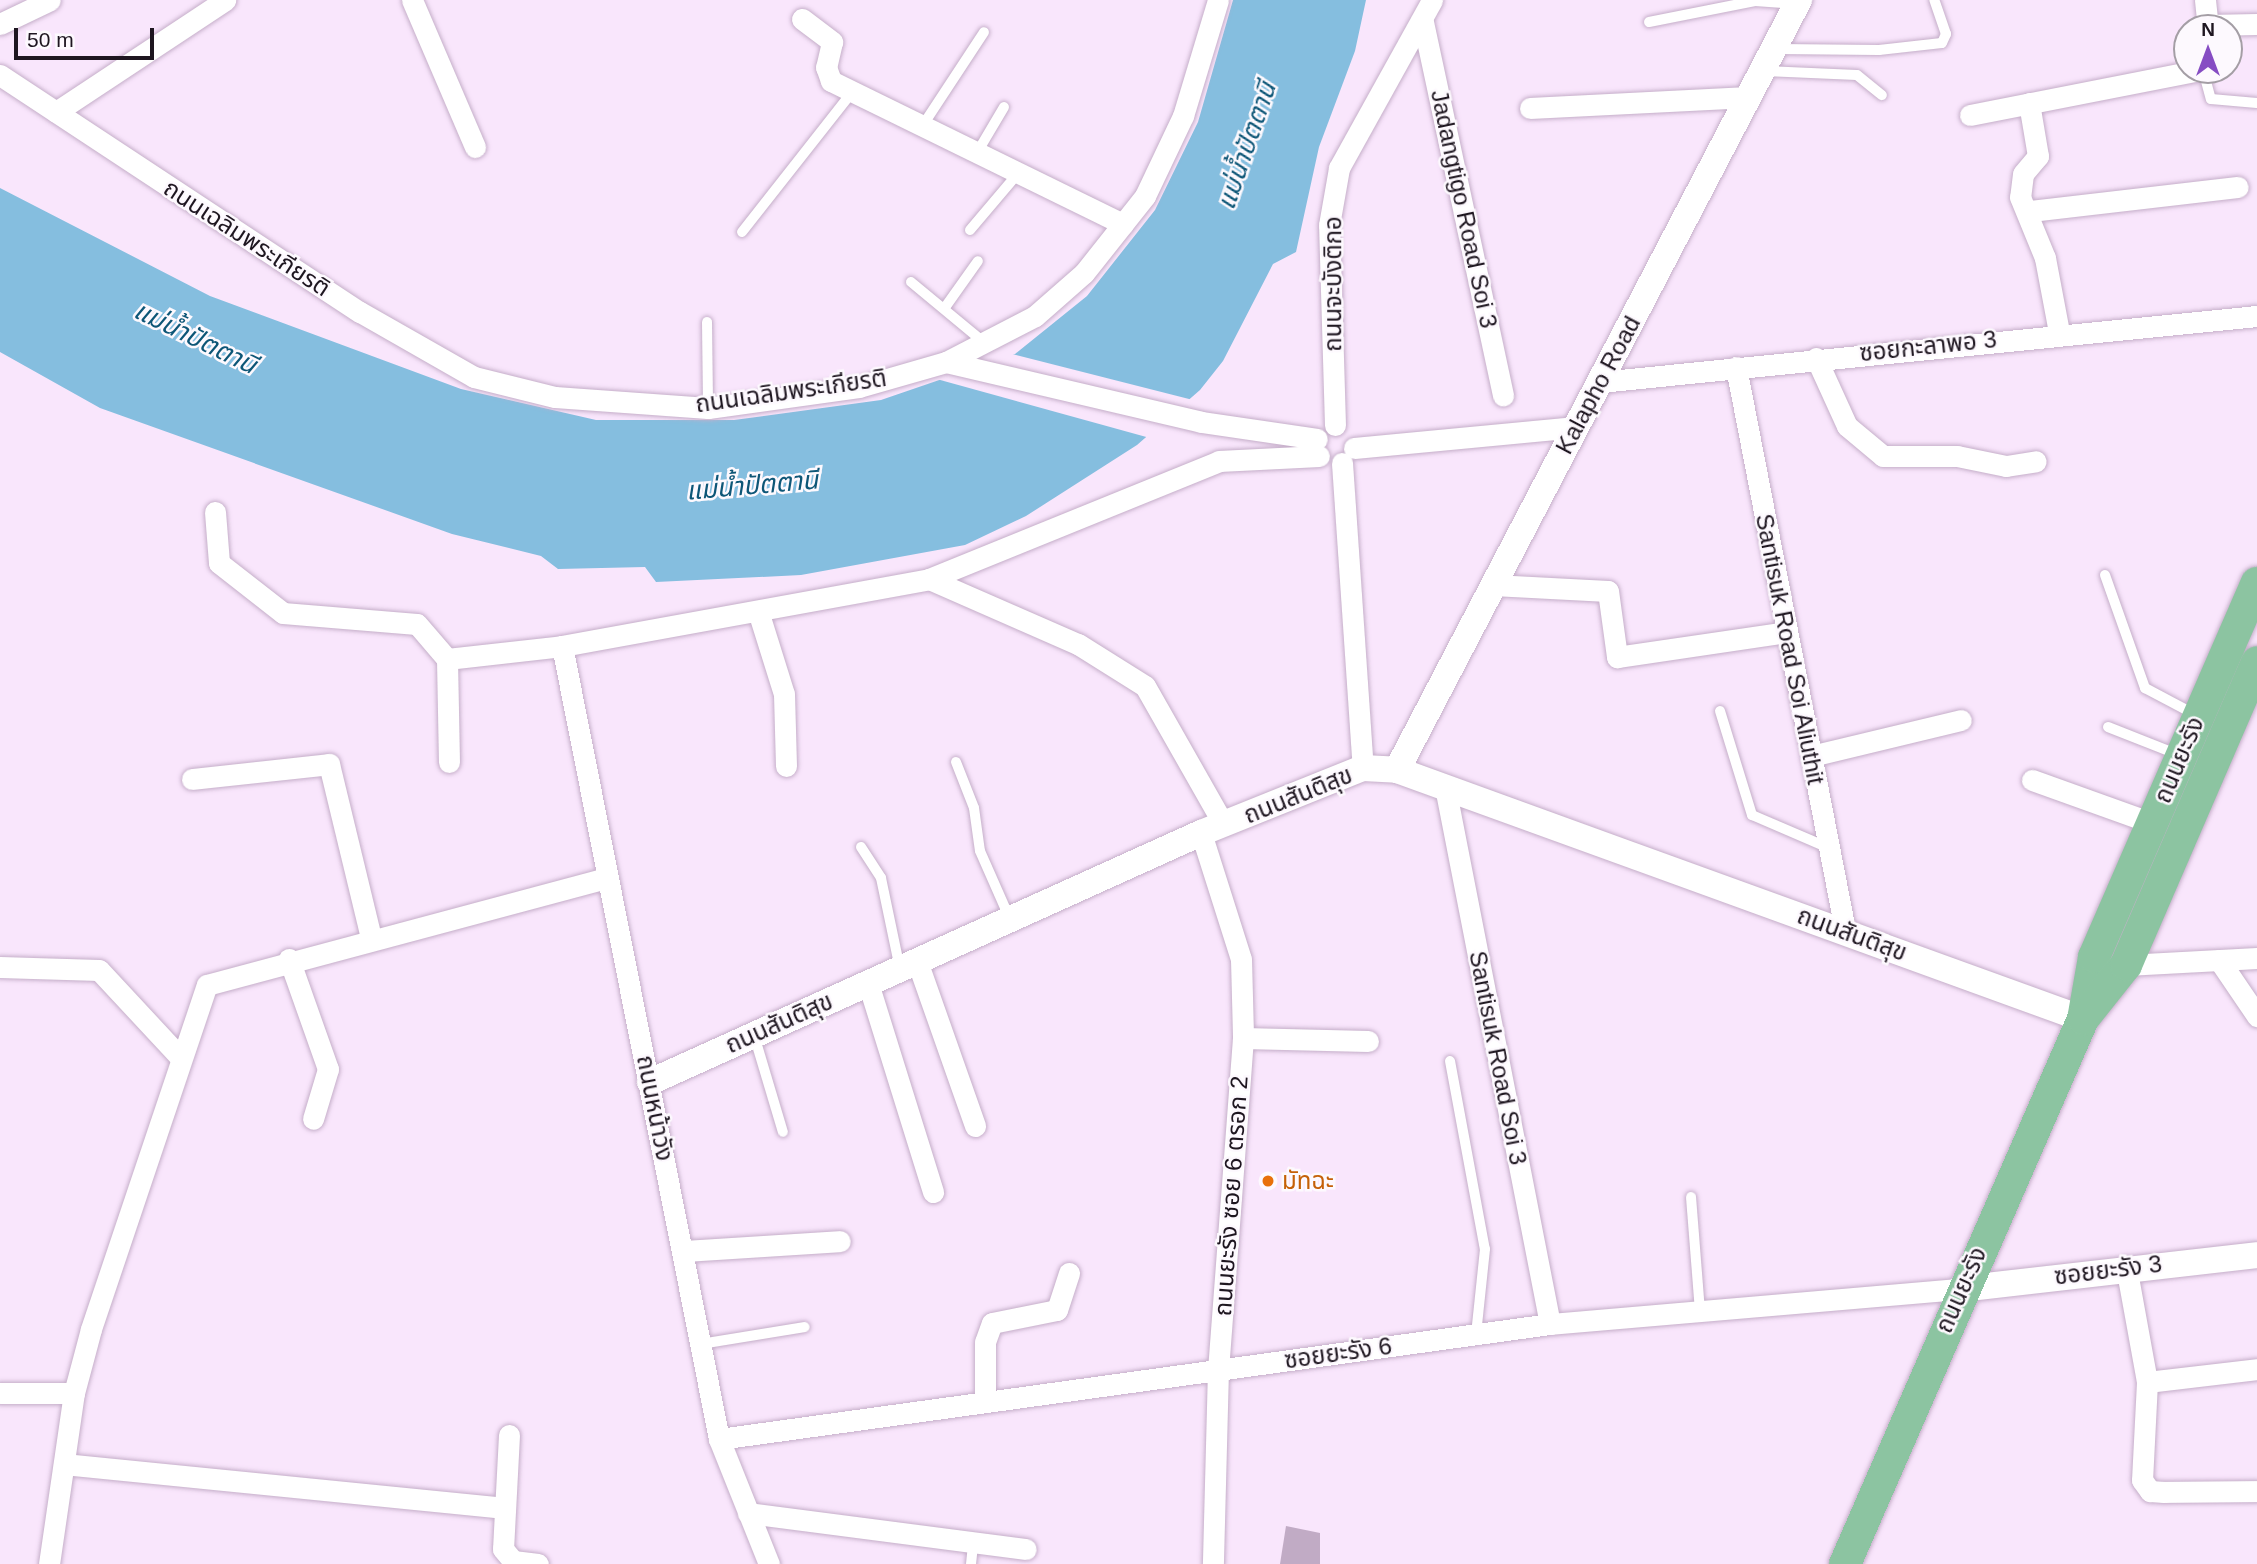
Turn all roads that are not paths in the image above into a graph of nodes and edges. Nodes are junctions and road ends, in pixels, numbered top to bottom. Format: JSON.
{"nodes":[{"id":1,"x":50,"y":0,"type":"edge"},
{"id":2,"x":225,"y":0,"type":"edge"},
{"id":3,"x":412,"y":0,"type":"edge"},
{"id":4,"x":1218,"y":0,"type":"edge"},
{"id":5,"x":1432,"y":0,"type":"edge"},
{"id":6,"x":1934,"y":0,"type":"edge"},
{"id":7,"x":1798,"y":2,"type":"edge"},
{"id":8,"x":803,"y":19,"type":"dead end"},
{"id":9,"x":1423,"y":22,"type":"junction"},
{"id":10,"x":1649,"y":22,"type":"dead end"},
{"id":11,"x":0,"y":24,"type":"edge"},
{"id":12,"x":984,"y":32,"type":"dead end"},
{"id":13,"x":1768,"y":60,"type":"junction"},
{"id":14,"x":0,"y":75,"type":"edge"},
{"id":15,"x":2173,"y":75,"type":"edge"},
{"id":16,"x":2206,"y":84,"type":"edge"},
{"id":17,"x":852,"y":92,"type":"junction"},
{"id":18,"x":1882,"y":95,"type":"dead end"},
{"id":19,"x":1748,"y":97,"type":"junction"},
{"id":20,"x":2029,"y":103,"type":"junction"},
{"id":21,"x":2257,"y":103,"type":"edge"},
{"id":22,"x":1004,"y":107,"type":"dead end"},
{"id":23,"x":1530,"y":108,"type":"dead end"},
{"id":24,"x":56,"y":112,"type":"junction"},
{"id":25,"x":1970,"y":115,"type":"dead end"},
{"id":26,"x":923,"y":125,"type":"junction"},
{"id":27,"x":475,"y":147,"type":"dead end"},
{"id":28,"x":978,"y":151,"type":"junction"},
{"id":29,"x":1020,"y":171,"type":"junction"},
{"id":30,"x":2238,"y":187,"type":"dead end"},
{"id":31,"x":2030,"y":211,"type":"junction"},
{"id":32,"x":1123,"y":224,"type":"junction"},
{"id":33,"x":970,"y":230,"type":"dead end"},
{"id":34,"x":742,"y":232,"type":"dead end"},
{"id":35,"x":978,"y":261,"type":"dead end"},
{"id":36,"x":911,"y":282,"type":"dead end"},
{"id":37,"x":947,"y":306,"type":"junction"},
{"id":38,"x":2257,"y":316,"type":"edge"},
{"id":39,"x":707,"y":322,"type":"dead end"},
{"id":40,"x":2059,"y":332,"type":"junction"},
{"id":41,"x":986,"y":344,"type":"junction"},
{"id":42,"x":1816,"y":358,"type":"junction"},
{"id":43,"x":955,"y":364,"type":"junction"},
{"id":44,"x":1736,"y":367,"type":"junction"},
{"id":45,"x":1600,"y":382,"type":"junction"},
{"id":46,"x":1503,"y":396,"type":"dead end"},
{"id":47,"x":708,"y":408,"type":"junction"},
{"id":48,"x":1335,"y":425,"type":"junction"},
{"id":49,"x":1226,"y":426,"type":"junction"},
{"id":50,"x":1576,"y":427,"type":"junction"},
{"id":51,"x":1318,"y":447,"type":"junction"},
{"id":52,"x":1348,"y":456,"type":"junction"},
{"id":53,"x":1219,"y":461,"type":"junction"},
{"id":54,"x":2036,"y":461,"type":"dead end"},
{"id":55,"x":215,"y":512,"type":"dead end"},
{"id":56,"x":2105,"y":575,"type":"dead end"},
{"id":57,"x":929,"y":579,"type":"junction"},
{"id":58,"x":2257,"y":583,"type":"edge"},
{"id":59,"x":1493,"y":585,"type":"junction"},
{"id":60,"x":758,"y":611,"type":"junction"},
{"id":61,"x":1786,"y":632,"type":"junction"},
{"id":62,"x":562,"y":646,"type":"junction"},
{"id":63,"x":447,"y":659,"type":"junction"},
{"id":64,"x":2257,"y":662,"type":"edge"},
{"id":65,"x":1720,"y":711,"type":"dead end"},
{"id":66,"x":2199,"y":716,"type":"junction"},
{"id":67,"x":1961,"y":720,"type":"dead end"},
{"id":68,"x":2108,"y":727,"type":"dead end"},
{"id":69,"x":1811,"y":756,"type":"junction"},
{"id":70,"x":2181,"y":756,"type":"junction"},
{"id":71,"x":449,"y":762,"type":"dead end"},
{"id":72,"x":956,"y":762,"type":"dead end"},
{"id":73,"x":786,"y":766,"type":"dead end"},
{"id":74,"x":1363,"y":768,"type":"junction"},
{"id":75,"x":1396,"y":770,"type":"junction"},
{"id":76,"x":192,"y":779,"type":"dead end"},
{"id":77,"x":2032,"y":780,"type":"dead end"},
{"id":78,"x":1446,"y":792,"type":"junction"},
{"id":79,"x":2152,"y":823,"type":"junction"},
{"id":80,"x":1213,"y":829,"type":"junction"},
{"id":81,"x":861,"y":846,"type":"dead end"},
{"id":82,"x":1829,"y":848,"type":"junction"},
{"id":83,"x":605,"y":877,"type":"junction"},
{"id":84,"x":1010,"y":919,"type":"junction"},
{"id":85,"x":1845,"y":930,"type":"junction"},
{"id":86,"x":371,"y":938,"type":"junction"},
{"id":87,"x":2257,"y":957,"type":"edge"},
{"id":88,"x":289,"y":959,"type":"junction"},
{"id":89,"x":2219,"y":960,"type":"junction"},
{"id":90,"x":909,"y":965,"type":"junction"},
{"id":91,"x":2126,"y":965,"type":"junction"},
{"id":92,"x":0,"y":967,"type":"edge"},
{"id":93,"x":867,"y":983,"type":"junction"},
{"id":94,"x":2257,"y":1016,"type":"edge"},
{"id":95,"x":2083,"y":1018,"type":"junction"},
{"id":96,"x":754,"y":1035,"type":"junction"},
{"id":97,"x":1243,"y":1038,"type":"junction"},
{"id":98,"x":1368,"y":1041,"type":"dead end"},
{"id":99,"x":179,"y":1056,"type":"junction"},
{"id":100,"x":1450,"y":1061,"type":"dead end"},
{"id":101,"x":650,"y":1082,"type":"junction"},
{"id":102,"x":313,"y":1119,"type":"dead end"},
{"id":103,"x":975,"y":1126,"type":"dead end"},
{"id":104,"x":783,"y":1132,"type":"dead end"},
{"id":105,"x":933,"y":1192,"type":"dead end"},
{"id":106,"x":1691,"y":1197,"type":"dead end"},
{"id":107,"x":840,"y":1241,"type":"dead end"},
{"id":108,"x":683,"y":1251,"type":"junction"},
{"id":109,"x":2257,"y":1255,"type":"edge"},
{"id":110,"x":2126,"y":1266,"type":"junction"},
{"id":111,"x":1069,"y":1273,"type":"dead end"},
{"id":112,"x":1960,"y":1289,"type":"junction"},
{"id":113,"x":1700,"y":1311,"type":"junction"},
{"id":114,"x":1550,"y":1324,"type":"junction"},
{"id":115,"x":805,"y":1327,"type":"dead end"},
{"id":116,"x":1476,"y":1334,"type":"junction"},
{"id":117,"x":701,"y":1344,"type":"junction"},
{"id":118,"x":1217,"y":1369,"type":"junction"},
{"id":119,"x":2257,"y":1369,"type":"edge"},
{"id":120,"x":2147,"y":1382,"type":"junction"},
{"id":121,"x":0,"y":1393,"type":"edge"},
{"id":122,"x":74,"y":1393,"type":"junction"},
{"id":123,"x":985,"y":1401,"type":"junction"},
{"id":124,"x":509,"y":1435,"type":"dead end"},
{"id":125,"x":719,"y":1439,"type":"junction"},
{"id":126,"x":64,"y":1464,"type":"junction"},
{"id":127,"x":2257,"y":1491,"type":"edge"},
{"id":128,"x":505,"y":1508,"type":"junction"},
{"id":129,"x":748,"y":1513,"type":"junction"},
{"id":130,"x":1026,"y":1549,"type":"dead end"},
{"id":131,"x":972,"y":1554,"type":"edge"},
{"id":132,"x":49,"y":1564,"type":"edge"},
{"id":133,"x":538,"y":1564,"type":"edge"},
{"id":134,"x":769,"y":1564,"type":"edge"},
{"id":135,"x":1213,"y":1564,"type":"edge"},
{"id":136,"x":1845,"y":1564,"type":"edge"}],
"edges":[{"from":1,"to":11,"type":"street"},
{"from":2,"to":24,"type":"street"},
{"from":3,"to":27,"type":"street"},
{"from":4,"to":32,"type":"street","name":"ถนนเฉลิมพระเกียรติ"},
{"from":5,"to":9,"type":"street","name":"ถนนจะบังติกอ"},
{"from":6,"to":13,"type":"lane"},
{"from":7,"to":10,"type":"lane"},
{"from":7,"to":13,"type":"street","name":"Kalapho Road"},
{"from":8,"to":17,"type":"street"},
{"from":9,"to":46,"type":"street","name":"Jadangtigo Road Soi 3"},
{"from":9,"to":48,"type":"street","name":"ถนนจะบังติกอ"},
{"from":12,"to":26,"type":"lane"},
{"from":13,"to":18,"type":"lane"},
{"from":13,"to":19,"type":"street","name":"Kalapho Road"},
{"from":14,"to":24,"type":"street","name":"ถนนเฉลิมพระเกียรติ"},
{"from":15,"to":20,"type":"street"},
{"from":16,"to":21,"type":"lane"},
{"from":17,"to":26,"type":"street"},
{"from":17,"to":34,"type":"lane"},
{"from":19,"to":23,"type":"street"},
{"from":19,"to":45,"type":"street","name":"Kalapho Road"},
{"from":20,"to":25,"type":"street"},
{"from":20,"to":31,"type":"street"},
{"from":22,"to":28,"type":"lane"},
{"from":24,"to":47,"type":"street","name":"ถนนเฉลิมพระเกียรติ"},
{"from":26,"to":28,"type":"street"},
{"from":28,"to":29,"type":"street"},
{"from":29,"to":32,"type":"street"},
{"from":29,"to":33,"type":"lane"},
{"from":30,"to":31,"type":"street"},
{"from":31,"to":40,"type":"street"},
{"from":32,"to":41,"type":"street","name":"ถนนเฉลิมพระเกียรติ"},
{"from":35,"to":37,"type":"lane"},
{"from":36,"to":37,"type":"lane"},
{"from":37,"to":41,"type":"lane"},
{"from":38,"to":40,"type":"street","name":"ซอยกะลาพอ 3"},
{"from":39,"to":47,"type":"lane"},
{"from":40,"to":42,"type":"street","name":"ซอยกะลาพอ 3"},
{"from":41,"to":43,"type":"street","name":"ถนนเฉลิมพระเกียรติ"},
{"from":42,"to":44,"type":"street","name":"ซอยกะลาพอ 3"},
{"from":42,"to":54,"type":"street"},
{"from":43,"to":47,"type":"street","name":"ถนนเฉลิมพระเกียรติ"},
{"from":43,"to":49,"type":"street"},
{"from":44,"to":45,"type":"street","name":"ซอยกะลาพอ 3"},
{"from":44,"to":61,"type":"street","name":"Santisuk Road Soi Aliuthit"},
{"from":45,"to":50,"type":"street","name":"Kalapho Road"},
{"from":48,"to":51,"type":"street"},
{"from":48,"to":52,"type":"street"},
{"from":49,"to":51,"type":"street"},
{"from":49,"to":53,"type":"street"},
{"from":50,"to":52,"type":"street"},
{"from":50,"to":59,"type":"street","name":"Kalapho Road"},
{"from":51,"to":52,"type":"street"},
{"from":51,"to":53,"type":"street"},
{"from":52,"to":74,"type":"street"},
{"from":53,"to":57,"type":"street"},
{"from":55,"to":63,"type":"street"},
{"from":56,"to":66,"type":"lane"},
{"from":57,"to":60,"type":"street"},
{"from":57,"to":80,"type":"street","name":"ถนนยะรัง ซอย 6 ตรอก 2"},
{"from":58,"to":66,"type":"main road","name":"ถนนยะรัง"},
{"from":59,"to":61,"type":"street"},
{"from":59,"to":75,"type":"street","name":"Kalapho Road"},
{"from":60,"to":62,"type":"street"},
{"from":60,"to":73,"type":"street"},
{"from":61,"to":69,"type":"street","name":"Santisuk Road Soi Aliuthit"},
{"from":62,"to":63,"type":"street"},
{"from":62,"to":83,"type":"street","name":"ถนนหน้าวัง"},
{"from":63,"to":71,"type":"street"},
{"from":64,"to":91,"type":"main road","name":"ถนนยะรัง"},
{"from":65,"to":82,"type":"lane"},
{"from":66,"to":70,"type":"main road","name":"ถนนยะรัง"},
{"from":67,"to":69,"type":"street"},
{"from":68,"to":70,"type":"lane"},
{"from":69,"to":82,"type":"street","name":"Santisuk Road Soi Aliuthit"},
{"from":70,"to":79,"type":"main road","name":"ถนนยะรัง"},
{"from":72,"to":84,"type":"lane"},
{"from":74,"to":75,"type":"street","name":"ถนนสันติสุข"},
{"from":74,"to":80,"type":"street","name":"ถนนสันติสุข"},
{"from":75,"to":78,"type":"street","name":"ถนนสันติสุข"},
{"from":76,"to":86,"type":"street"},
{"from":77,"to":79,"type":"street"},
{"from":78,"to":85,"type":"street","name":"ถนนสันติสุข"},
{"from":78,"to":114,"type":"street","name":"Santisuk Road Soi 3"},
{"from":79,"to":95,"type":"main road","name":"ถนนยะรัง"},
{"from":80,"to":84,"type":"street","name":"ถนนสันติสุข"},
{"from":80,"to":97,"type":"street","name":"ถนนยะรัง ซอย 6 ตรอก 2"},
{"from":81,"to":90,"type":"lane"},
{"from":82,"to":85,"type":"street","name":"Santisuk Road Soi Aliuthit"},
{"from":83,"to":86,"type":"street"},
{"from":83,"to":101,"type":"street","name":"ถนนหน้าวัง"},
{"from":84,"to":90,"type":"street","name":"ถนนสันติสุข"},
{"from":85,"to":95,"type":"street","name":"ถนนสันติสุข"},
{"from":86,"to":88,"type":"street"},
{"from":87,"to":89,"type":"street"},
{"from":88,"to":99,"type":"street"},
{"from":88,"to":102,"type":"street"},
{"from":89,"to":91,"type":"street"},
{"from":89,"to":94,"type":"street"},
{"from":90,"to":93,"type":"street","name":"ถนนสันติสุข"},
{"from":90,"to":103,"type":"street"},
{"from":91,"to":95,"type":"main road","name":"ถนนยะรัง"},
{"from":92,"to":99,"type":"street"},
{"from":93,"to":96,"type":"street","name":"ถนนสันติสุข"},
{"from":93,"to":105,"type":"street"},
{"from":95,"to":112,"type":"main road","name":"ถนนยะรัง"},
{"from":96,"to":101,"type":"street","name":"ถนนสันติสุข"},
{"from":96,"to":104,"type":"lane"},
{"from":97,"to":98,"type":"street"},
{"from":97,"to":118,"type":"street","name":"ถนนยะรัง ซอย 6 ตรอก 2"},
{"from":99,"to":122,"type":"street"},
{"from":100,"to":116,"type":"lane"},
{"from":101,"to":108,"type":"street","name":"ถนนหน้าวัง"},
{"from":106,"to":113,"type":"lane"},
{"from":107,"to":108,"type":"street"},
{"from":108,"to":117,"type":"street","name":"ถนนหน้าวัง"},
{"from":109,"to":110,"type":"street","name":"ซอยยะรัง 3"},
{"from":110,"to":112,"type":"street","name":"ซอยยะรัง 3"},
{"from":110,"to":120,"type":"street"},
{"from":111,"to":123,"type":"street"},
{"from":112,"to":113,"type":"street","name":"ซอยยะรัง 6"},
{"from":112,"to":136,"type":"main road","name":"ถนนยะรัง"},
{"from":113,"to":114,"type":"street","name":"ซอยยะรัง 6"},
{"from":114,"to":116,"type":"street","name":"ซอยยะรัง 6"},
{"from":115,"to":117,"type":"lane"},
{"from":116,"to":118,"type":"street","name":"ซอยยะรัง 6"},
{"from":117,"to":125,"type":"street","name":"ถนนหน้าวัง"},
{"from":118,"to":123,"type":"street","name":"ซอยยะรัง 6"},
{"from":118,"to":135,"type":"street","name":"ถนนยะรัง ซอย 6 ตรอก 2"},
{"from":119,"to":120,"type":"street"},
{"from":120,"to":127,"type":"street"},
{"from":121,"to":122,"type":"street"},
{"from":122,"to":126,"type":"street"},
{"from":123,"to":125,"type":"street","name":"ซอยยะรัง 6"},
{"from":124,"to":128,"type":"street"},
{"from":125,"to":129,"type":"street","name":"ถนนหน้าวัง"},
{"from":126,"to":128,"type":"street"},
{"from":126,"to":132,"type":"street"},
{"from":128,"to":133,"type":"street"},
{"from":129,"to":131,"type":"street"},
{"from":129,"to":134,"type":"street","name":"ถนนหน้าวัง"},
{"from":130,"to":131,"type":"street"}]}
